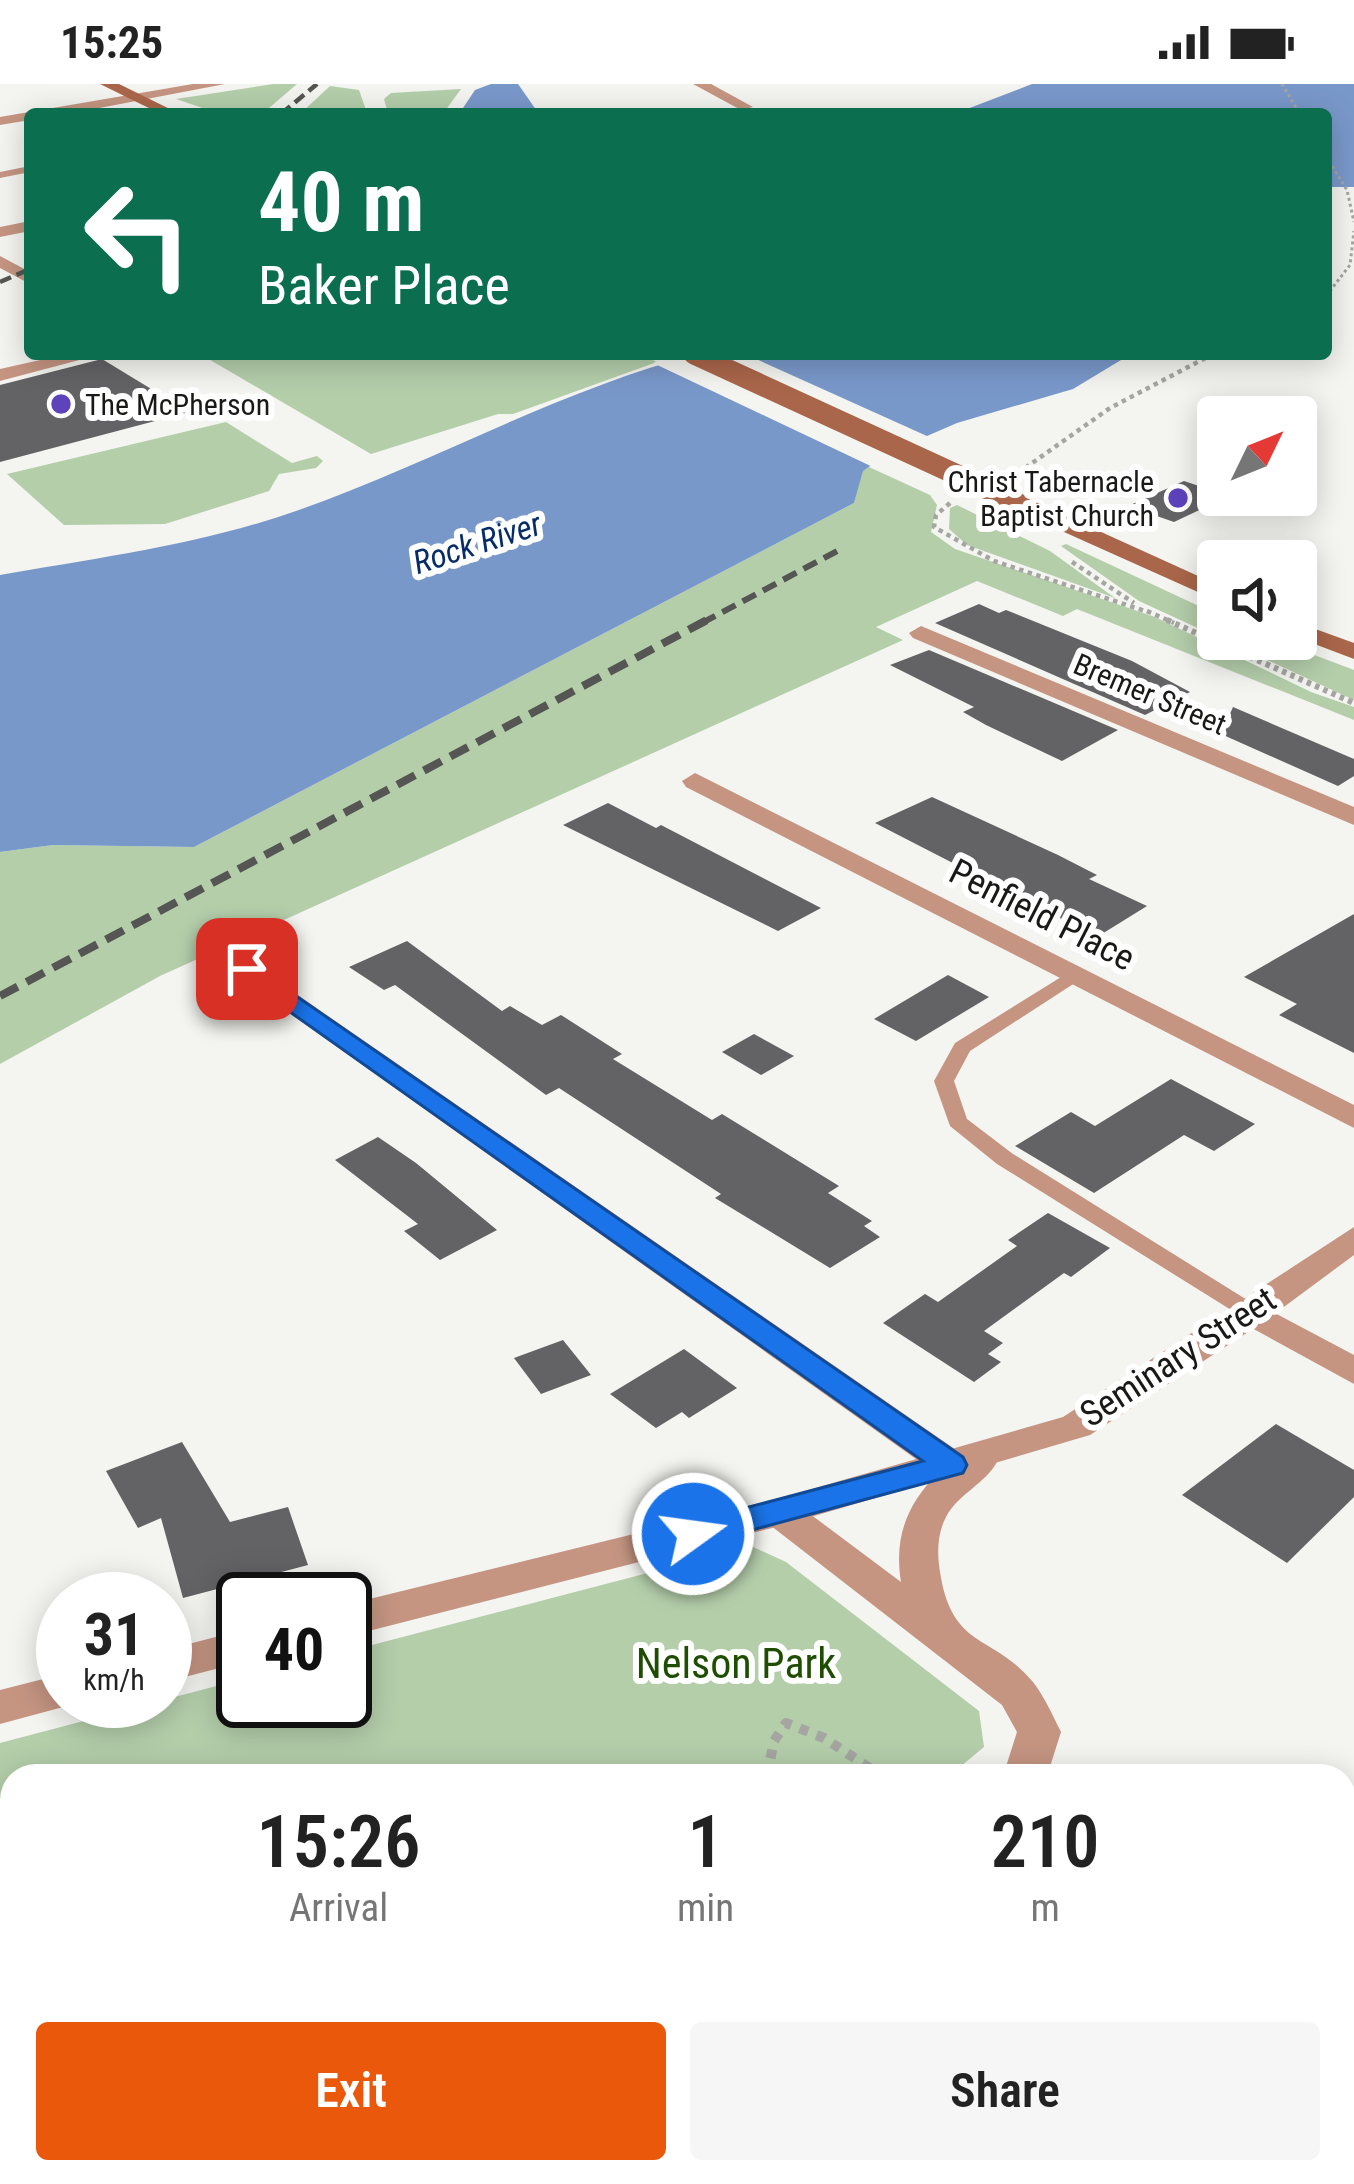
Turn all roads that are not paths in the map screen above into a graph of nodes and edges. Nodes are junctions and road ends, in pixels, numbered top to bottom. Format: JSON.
{"nodes":[{"id":1,"x":106,"y":84,"type":"edge"},
{"id":2,"x":218,"y":84,"type":"edge"},
{"id":3,"x":700,"y":84,"type":"edge"},
{"id":4,"x":137,"y":98,"type":"junction"},
{"id":5,"x":746,"y":107,"type":"dead end"},
{"id":6,"x":78,"y":108,"type":"edge"},
{"id":7,"x":160,"y":108,"type":"edge"},
{"id":8,"x":67,"y":360,"type":"edge"},
{"id":9,"x":707,"y":360,"type":"edge"},
{"id":10,"x":0,"y":376,"type":"edge"},
{"id":11,"x":1197,"y":584,"type":"edge"},
{"id":12,"x":921,"y":633,"type":"dead end"},
{"id":13,"x":1317,"y":637,"type":"edge"},
{"id":14,"x":1354,"y":652,"type":"edge"},
{"id":15,"x":695,"y":781,"type":"dead end"},
{"id":16,"x":1354,"y":817,"type":"edge"},
{"id":17,"x":247,"y":969,"type":"dead end"},
{"id":18,"x":1074,"y":975,"type":"junction"},
{"id":19,"x":1354,"y":1118,"type":"edge"},
{"id":20,"x":1354,"y":1238,"type":"edge"},
{"id":21,"x":1252,"y":1313,"type":"junction"},
{"id":22,"x":1354,"y":1371,"type":"edge"},
{"id":23,"x":991,"y":1453,"type":"junction"},
{"id":24,"x":951,"y":1465,"type":"junction"},
{"id":25,"x":780,"y":1512,"type":"junction"},
{"id":26,"x":372,"y":1614,"type":"edge"},
{"id":27,"x":934,"y":1631,"type":"junction"},
{"id":28,"x":36,"y":1698,"type":"edge"},
{"id":29,"x":0,"y":1707,"type":"edge"},
{"id":30,"x":1029,"y":1764,"type":"edge"}],
"edges":[{"from":1,"to":4,"type":"main road"},
{"from":2,"to":4,"type":"street"},
{"from":3,"to":5,"type":"street"},
{"from":4,"to":6,"type":"street"},
{"from":4,"to":7,"type":"main road"},
{"from":8,"to":10,"type":"street"},
{"from":9,"to":11,"type":"main road","bridge":true},
{"from":12,"to":16,"type":"street","name":"Bremer Street"},
{"from":13,"to":14,"type":"main road"},
{"from":15,"to":18,"type":"street","name":"Penfield Place"},
{"from":17,"to":24,"type":"street"},
{"from":18,"to":19,"type":"street","name":"Penfield Place"},
{"from":18,"to":21,"type":"lane"},
{"from":20,"to":21,"type":"street","name":"Seminary Street"},
{"from":21,"to":22,"type":"street"},
{"from":21,"to":23,"type":"street","name":"Seminary Street"},
{"from":23,"to":24,"type":"street","name":"Seminary Street"},
{"from":23,"to":27,"type":"street","name":"Seminary Street"},
{"from":24,"to":25,"type":"street","name":"Seminary Street"},
{"from":25,"to":26,"type":"street","name":"Seminary Street"},
{"from":25,"to":27,"type":"street"},
{"from":27,"to":30,"type":"street"},
{"from":28,"to":29,"type":"street"}]}
